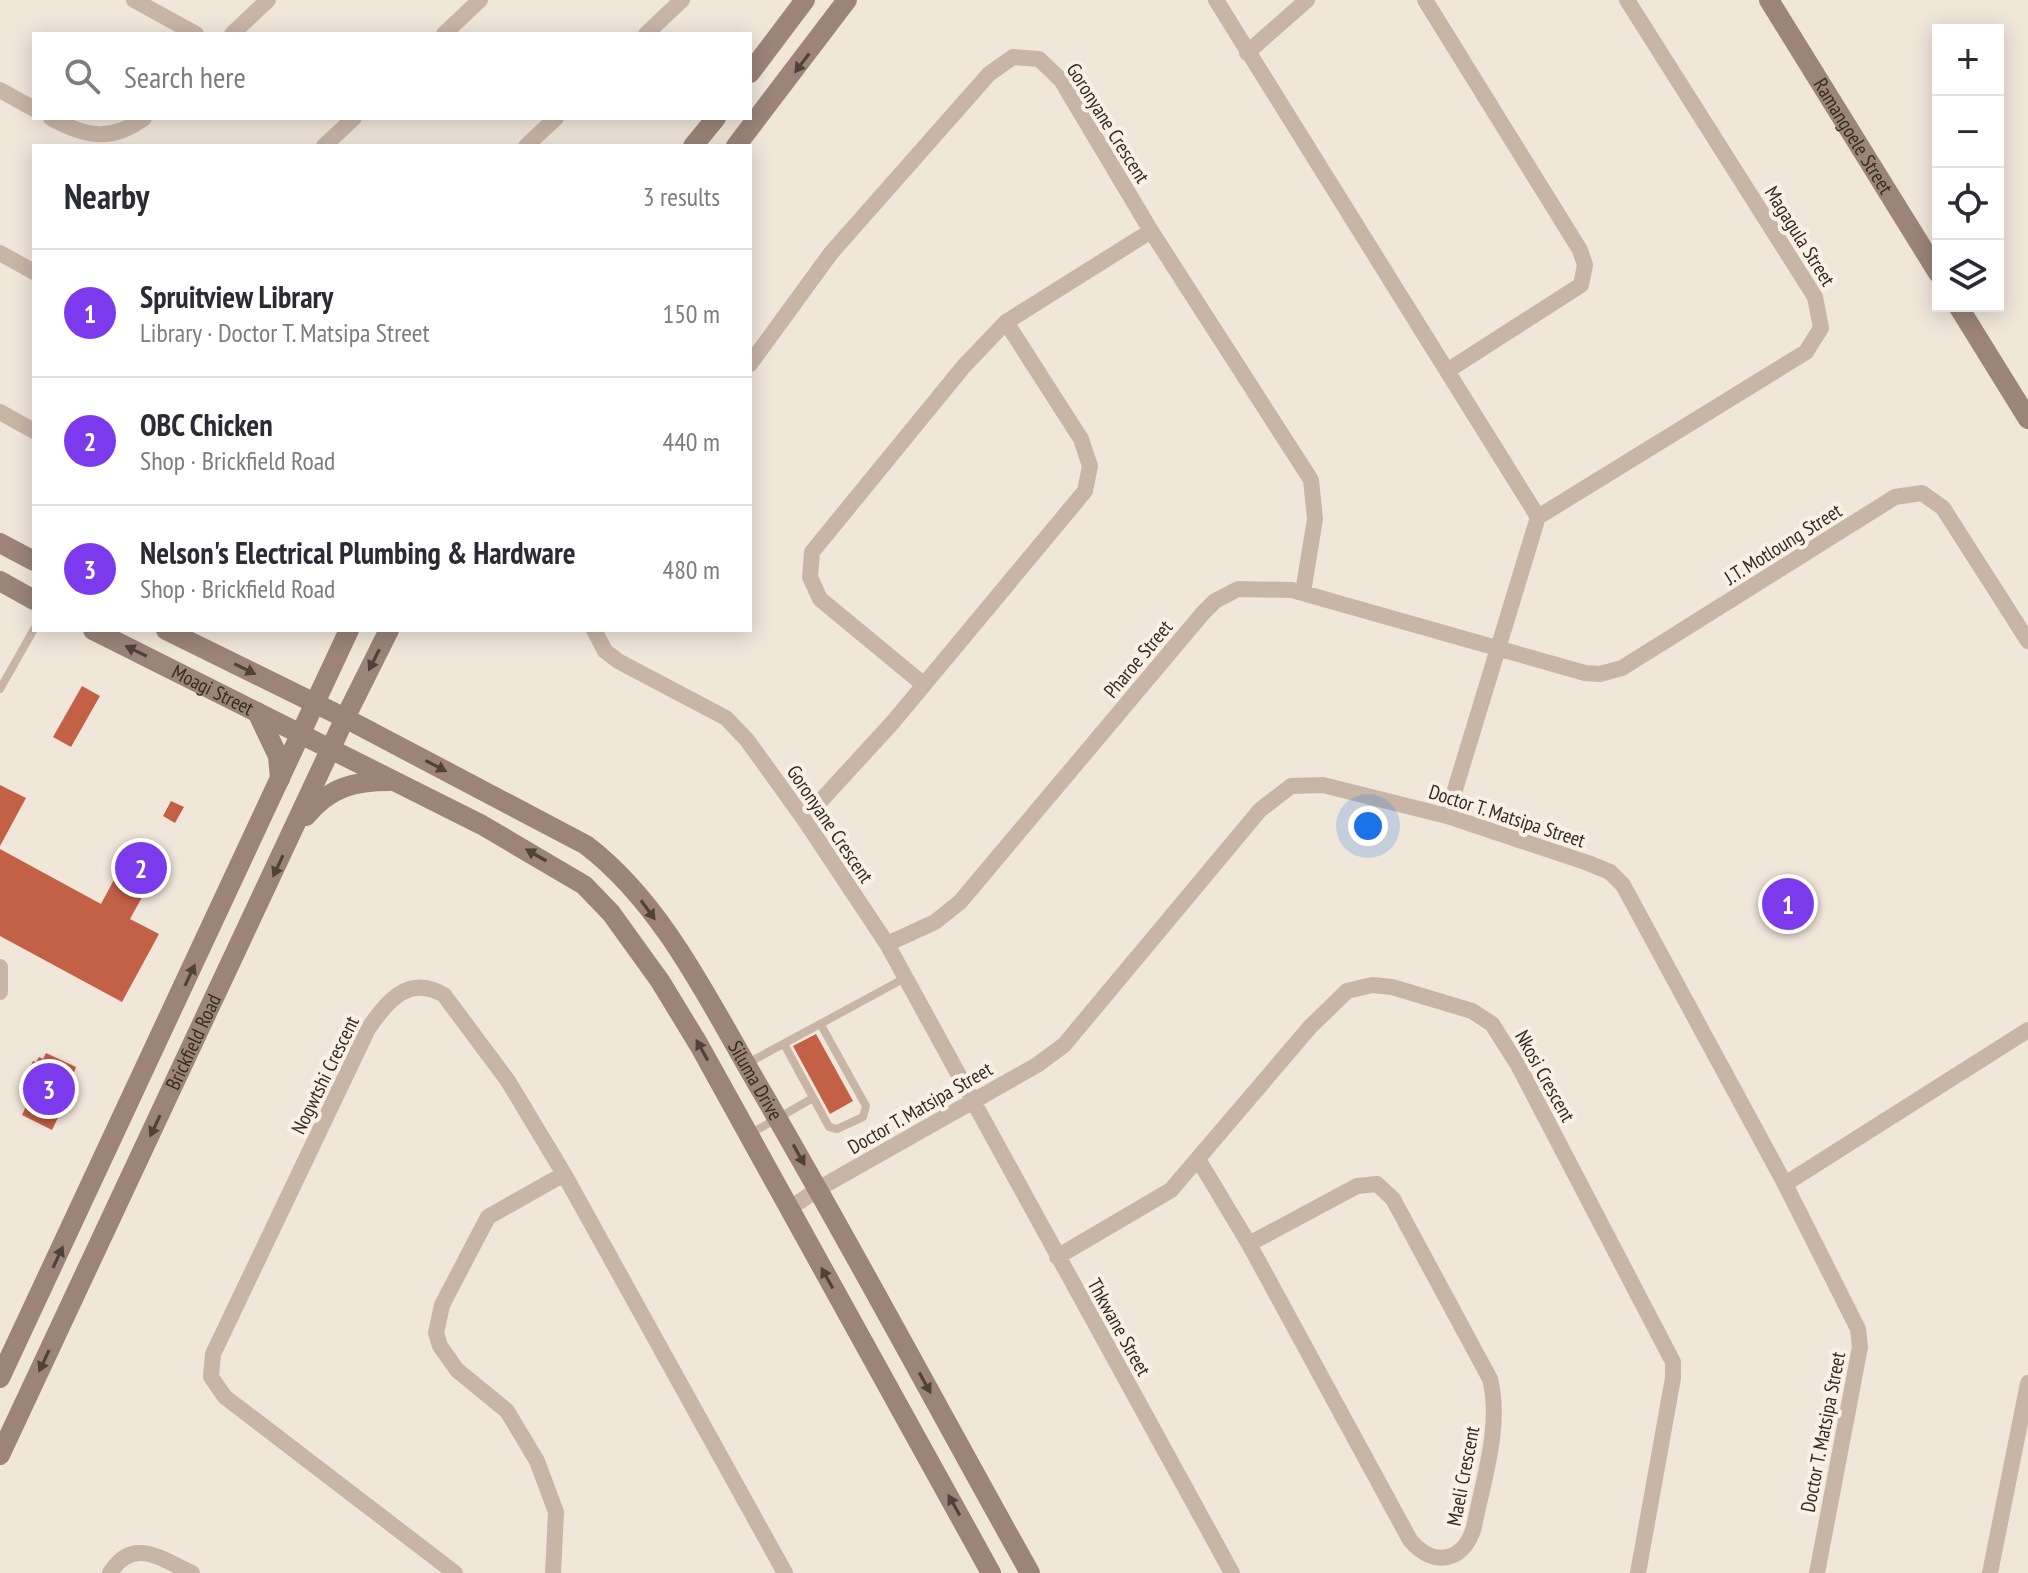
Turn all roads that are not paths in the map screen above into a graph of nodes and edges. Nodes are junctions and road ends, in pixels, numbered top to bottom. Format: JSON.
{"nodes":[{"id":1,"x":134,"y":0,"type":"edge"},
{"id":2,"x":268,"y":0,"type":"edge"},
{"id":3,"x":480,"y":0,"type":"edge"},
{"id":4,"x":682,"y":0,"type":"edge"},
{"id":5,"x":805,"y":0,"type":"edge"},
{"id":6,"x":847,"y":0,"type":"edge"},
{"id":7,"x":1216,"y":0,"type":"edge"},
{"id":8,"x":1307,"y":0,"type":"edge"},
{"id":9,"x":1425,"y":0,"type":"edge"},
{"id":10,"x":1627,"y":0,"type":"edge"},
{"id":11,"x":1769,"y":0,"type":"edge"},
{"id":12,"x":192,"y":32,"type":"edge"},
{"id":13,"x":234,"y":32,"type":"edge"},
{"id":14,"x":446,"y":32,"type":"edge"},
{"id":15,"x":648,"y":32,"type":"edge"},
{"id":16,"x":1247,"y":53,"type":"junction"},
{"id":17,"x":752,"y":70,"type":"edge"},
{"id":18,"x":0,"y":90,"type":"edge"},
{"id":19,"x":32,"y":108,"type":"edge"},
{"id":20,"x":54,"y":120,"type":"edge"},
{"id":21,"x":141,"y":120,"type":"edge"},
{"id":22,"x":352,"y":120,"type":"edge"},
{"id":23,"x":554,"y":120,"type":"edge"},
{"id":24,"x":714,"y":120,"type":"edge"},
{"id":25,"x":326,"y":144,"type":"edge"},
{"id":26,"x":528,"y":144,"type":"edge"},
{"id":27,"x":695,"y":144,"type":"edge"},
{"id":28,"x":738,"y":144,"type":"edge"},
{"id":29,"x":1151,"y":231,"type":"junction"},
{"id":30,"x":0,"y":253,"type":"edge"},
{"id":31,"x":1932,"y":263,"type":"edge"},
{"id":32,"x":32,"y":271,"type":"edge"},
{"id":33,"x":1962,"y":312,"type":"edge"},
{"id":34,"x":1006,"y":322,"type":"junction"},
{"id":35,"x":752,"y":361,"type":"edge"},
{"id":36,"x":1447,"y":371,"type":"junction"},
{"id":37,"x":0,"y":412,"type":"edge"},
{"id":38,"x":2028,"y":419,"type":"edge"},
{"id":39,"x":32,"y":430,"type":"edge"},
{"id":40,"x":1538,"y":517,"type":"junction"},
{"id":41,"x":0,"y":543,"type":"edge"},
{"id":42,"x":32,"y":560,"type":"edge"},
{"id":43,"x":0,"y":581,"type":"edge"},
{"id":44,"x":1303,"y":592,"type":"junction"},
{"id":45,"x":32,"y":599,"type":"edge"},
{"id":46,"x":32,"y":632,"type":"edge"},
{"id":47,"x":97,"y":632,"type":"edge"},
{"id":48,"x":177,"y":632,"type":"edge"},
{"id":49,"x":348,"y":632,"type":"edge"},
{"id":50,"x":388,"y":632,"type":"edge"},
{"id":51,"x":595,"y":632,"type":"edge"},
{"id":52,"x":2028,"y":641,"type":"edge"},
{"id":53,"x":1496,"y":649,"type":"junction"},
{"id":54,"x":923,"y":684,"type":"junction"},
{"id":55,"x":0,"y":689,"type":"edge"},
{"id":56,"x":315,"y":704,"type":"junction"},
{"id":57,"x":257,"y":712,"type":"junction"},
{"id":58,"x":345,"y":718,"type":"junction"},
{"id":59,"x":301,"y":735,"type":"junction"},
{"id":60,"x":332,"y":750,"type":"junction"},
{"id":61,"x":394,"y":781,"type":"junction"},
{"id":62,"x":280,"y":783,"type":"junction"},
{"id":63,"x":1447,"y":816,"type":"junction"},
{"id":64,"x":804,"y":819,"type":"junction"},
{"id":65,"x":293,"y":834,"type":"junction"},
{"id":66,"x":887,"y":944,"type":"junction"},
{"id":67,"x":0,"y":967,"type":"edge"},
{"id":68,"x":905,"y":978,"type":"junction"},
{"id":69,"x":0,"y":992,"type":"edge"},
{"id":70,"x":821,"y":1025,"type":"junction"},
{"id":71,"x":2028,"y":1030,"type":"edge"},
{"id":72,"x":784,"y":1044,"type":"junction"},
{"id":73,"x":746,"y":1064,"type":"junction"},
{"id":74,"x":813,"y":1098,"type":"junction"},
{"id":75,"x":971,"y":1101,"type":"junction"},
{"id":76,"x":777,"y":1117,"type":"junction"},
{"id":77,"x":748,"y":1135,"type":"junction"},
{"id":78,"x":1198,"y":1159,"type":"junction"},
{"id":79,"x":564,"y":1174,"type":"junction"},
{"id":80,"x":1785,"y":1184,"type":"junction"},
{"id":81,"x":818,"y":1189,"type":"junction"},
{"id":82,"x":789,"y":1209,"type":"junction"},
{"id":83,"x":1249,"y":1244,"type":"junction"},
{"id":84,"x":1057,"y":1257,"type":"junction"},
{"id":85,"x":0,"y":1378,"type":"edge"},
{"id":86,"x":2028,"y":1383,"type":"edge"},
{"id":87,"x":0,"y":1455,"type":"edge"},
{"id":88,"x":110,"y":1573,"type":"edge"},
{"id":89,"x":192,"y":1573,"type":"edge"},
{"id":90,"x":455,"y":1573,"type":"edge"},
{"id":91,"x":553,"y":1573,"type":"edge"},
{"id":92,"x":785,"y":1573,"type":"edge"},
{"id":93,"x":991,"y":1573,"type":"edge"},
{"id":94,"x":1030,"y":1573,"type":"edge"},
{"id":95,"x":1232,"y":1573,"type":"edge"},
{"id":96,"x":1638,"y":1573,"type":"edge"},
{"id":97,"x":1817,"y":1573,"type":"edge"},
{"id":98,"x":1990,"y":1573,"type":"edge"}],
"edges":[{"from":1,"to":12,"type":"street"},
{"from":2,"to":13,"type":"street"},
{"from":3,"to":14,"type":"street"},
{"from":4,"to":15,"type":"street"},
{"from":5,"to":17,"type":"street"},
{"from":6,"to":28,"type":"street","one_way":true},
{"from":7,"to":16,"type":"street"},
{"from":8,"to":16,"type":"street"},
{"from":9,"to":36,"type":"street"},
{"from":10,"to":40,"type":"street","name":"Magagula Street"},
{"from":11,"to":31,"type":"street","name":"Ramangoele Street"},
{"from":16,"to":36,"type":"street"},
{"from":18,"to":19,"type":"street"},
{"from":20,"to":21,"type":"street"},
{"from":22,"to":25,"type":"street"},
{"from":23,"to":26,"type":"street"},
{"from":24,"to":27,"type":"street"},
{"from":29,"to":34,"type":"street"},
{"from":29,"to":35,"type":"street","name":"Goronyane Crescent"},
{"from":29,"to":44,"type":"street","name":"Goronyane Crescent"},
{"from":30,"to":32,"type":"street"},
{"from":33,"to":38,"type":"street"},
{"from":34,"to":54,"type":"street"},
{"from":34,"to":54,"type":"street"},
{"from":36,"to":40,"type":"street"},
{"from":37,"to":39,"type":"street"},
{"from":40,"to":53,"type":"street"},
{"from":41,"to":42,"type":"street"},
{"from":43,"to":45,"type":"street"},
{"from":44,"to":53,"type":"street","name":"Pharoe Street"},
{"from":44,"to":66,"type":"street","name":"Pharoe Street"},
{"from":46,"to":55,"type":"lane"},
{"from":57,"to":47,"type":"street","name":"Moagi Street","one_way":true},
{"from":48,"to":56,"type":"street","name":"Moagi Street","one_way":true},
{"from":49,"to":56,"type":"street","name":"Brickfield Road"},
{"from":50,"to":58,"type":"street","name":"Brickfield Road","one_way":true},
{"from":51,"to":64,"type":"street","name":"Goronyane Crescent"},
{"from":52,"to":53,"type":"street","name":"J.T. Motloung Street"},
{"from":53,"to":63,"type":"street"},
{"from":54,"to":64,"type":"street"},
{"from":56,"to":58,"type":"street","name":"Moagi Street"},
{"from":56,"to":59,"type":"street","name":"Brickfield Road"},
{"from":57,"to":59,"type":"street","name":"Moagi Street"},
{"from":57,"to":62,"type":"street"},
{"from":58,"to":60,"type":"street","name":"Brickfield Road"},
{"from":58,"to":73,"type":"street","name":"Siluma Drive","one_way":true},
{"from":59,"to":60,"type":"street","name":"Moagi Street"},
{"from":59,"to":62,"type":"street","name":"Brickfield Road"},
{"from":60,"to":61,"type":"street","name":"Siluma Drive"},
{"from":60,"to":65,"type":"street","name":"Brickfield Road"},
{"from":61,"to":65,"type":"street"},
{"from":77,"to":61,"type":"street","name":"Siluma Drive","one_way":true},
{"from":85,"to":62,"type":"street","name":"Brickfield Road","one_way":true},
{"from":63,"to":75,"type":"street","name":"Doctor T. Matsipa Street"},
{"from":63,"to":80,"type":"street","name":"Doctor T. Matsipa Street"},
{"from":64,"to":66,"type":"street","name":"Goronyane Crescent"},
{"from":65,"to":87,"type":"street","name":"Brickfield Road","one_way":true},
{"from":66,"to":68,"type":"street","name":"Goronyane Crescent"},
{"from":67,"to":69,"type":"street"},
{"from":68,"to":70,"type":"lane"},
{"from":68,"to":75,"type":"street","name":"Goronyane Crescent"},
{"from":70,"to":72,"type":"lane"},
{"from":70,"to":74,"type":"lane"},
{"from":71,"to":80,"type":"street"},
{"from":72,"to":73,"type":"lane"},
{"from":72,"to":74,"type":"lane"},
{"from":73,"to":76,"type":"street","name":"Siluma Drive"},
{"from":74,"to":76,"type":"lane"},
{"from":75,"to":81,"type":"street","name":"Doctor T. Matsipa Street"},
{"from":75,"to":84,"type":"street","name":"Thkwane Street"},
{"from":76,"to":77,"type":"lane"},
{"from":76,"to":81,"type":"street","name":"Siluma Drive","one_way":true},
{"from":77,"to":82,"type":"street","name":"Siluma Drive"},
{"from":78,"to":83,"type":"street","name":"Maeli Crescent"},
{"from":78,"to":84,"type":"street","name":"Nkosi Crescent"},
{"from":78,"to":96,"type":"street","name":"Nkosi Crescent"},
{"from":79,"to":90,"type":"street","name":"Nogwtshi Crescent"},
{"from":79,"to":91,"type":"street"},
{"from":79,"to":92,"type":"street","name":"Nogwtshi Crescent"},
{"from":80,"to":97,"type":"street","name":"Doctor T. Matsipa Street"},
{"from":81,"to":82,"type":"street","name":"Doctor T. Matsipa Street"},
{"from":81,"to":94,"type":"street","name":"Siluma Drive","one_way":true},
{"from":93,"to":82,"type":"street","name":"Siluma Drive","one_way":true},
{"from":83,"to":83,"type":"street","name":"Maeli Crescent"},
{"from":84,"to":95,"type":"street","name":"Thkwane Street"},
{"from":86,"to":98,"type":"street"},
{"from":88,"to":89,"type":"street"}]}
